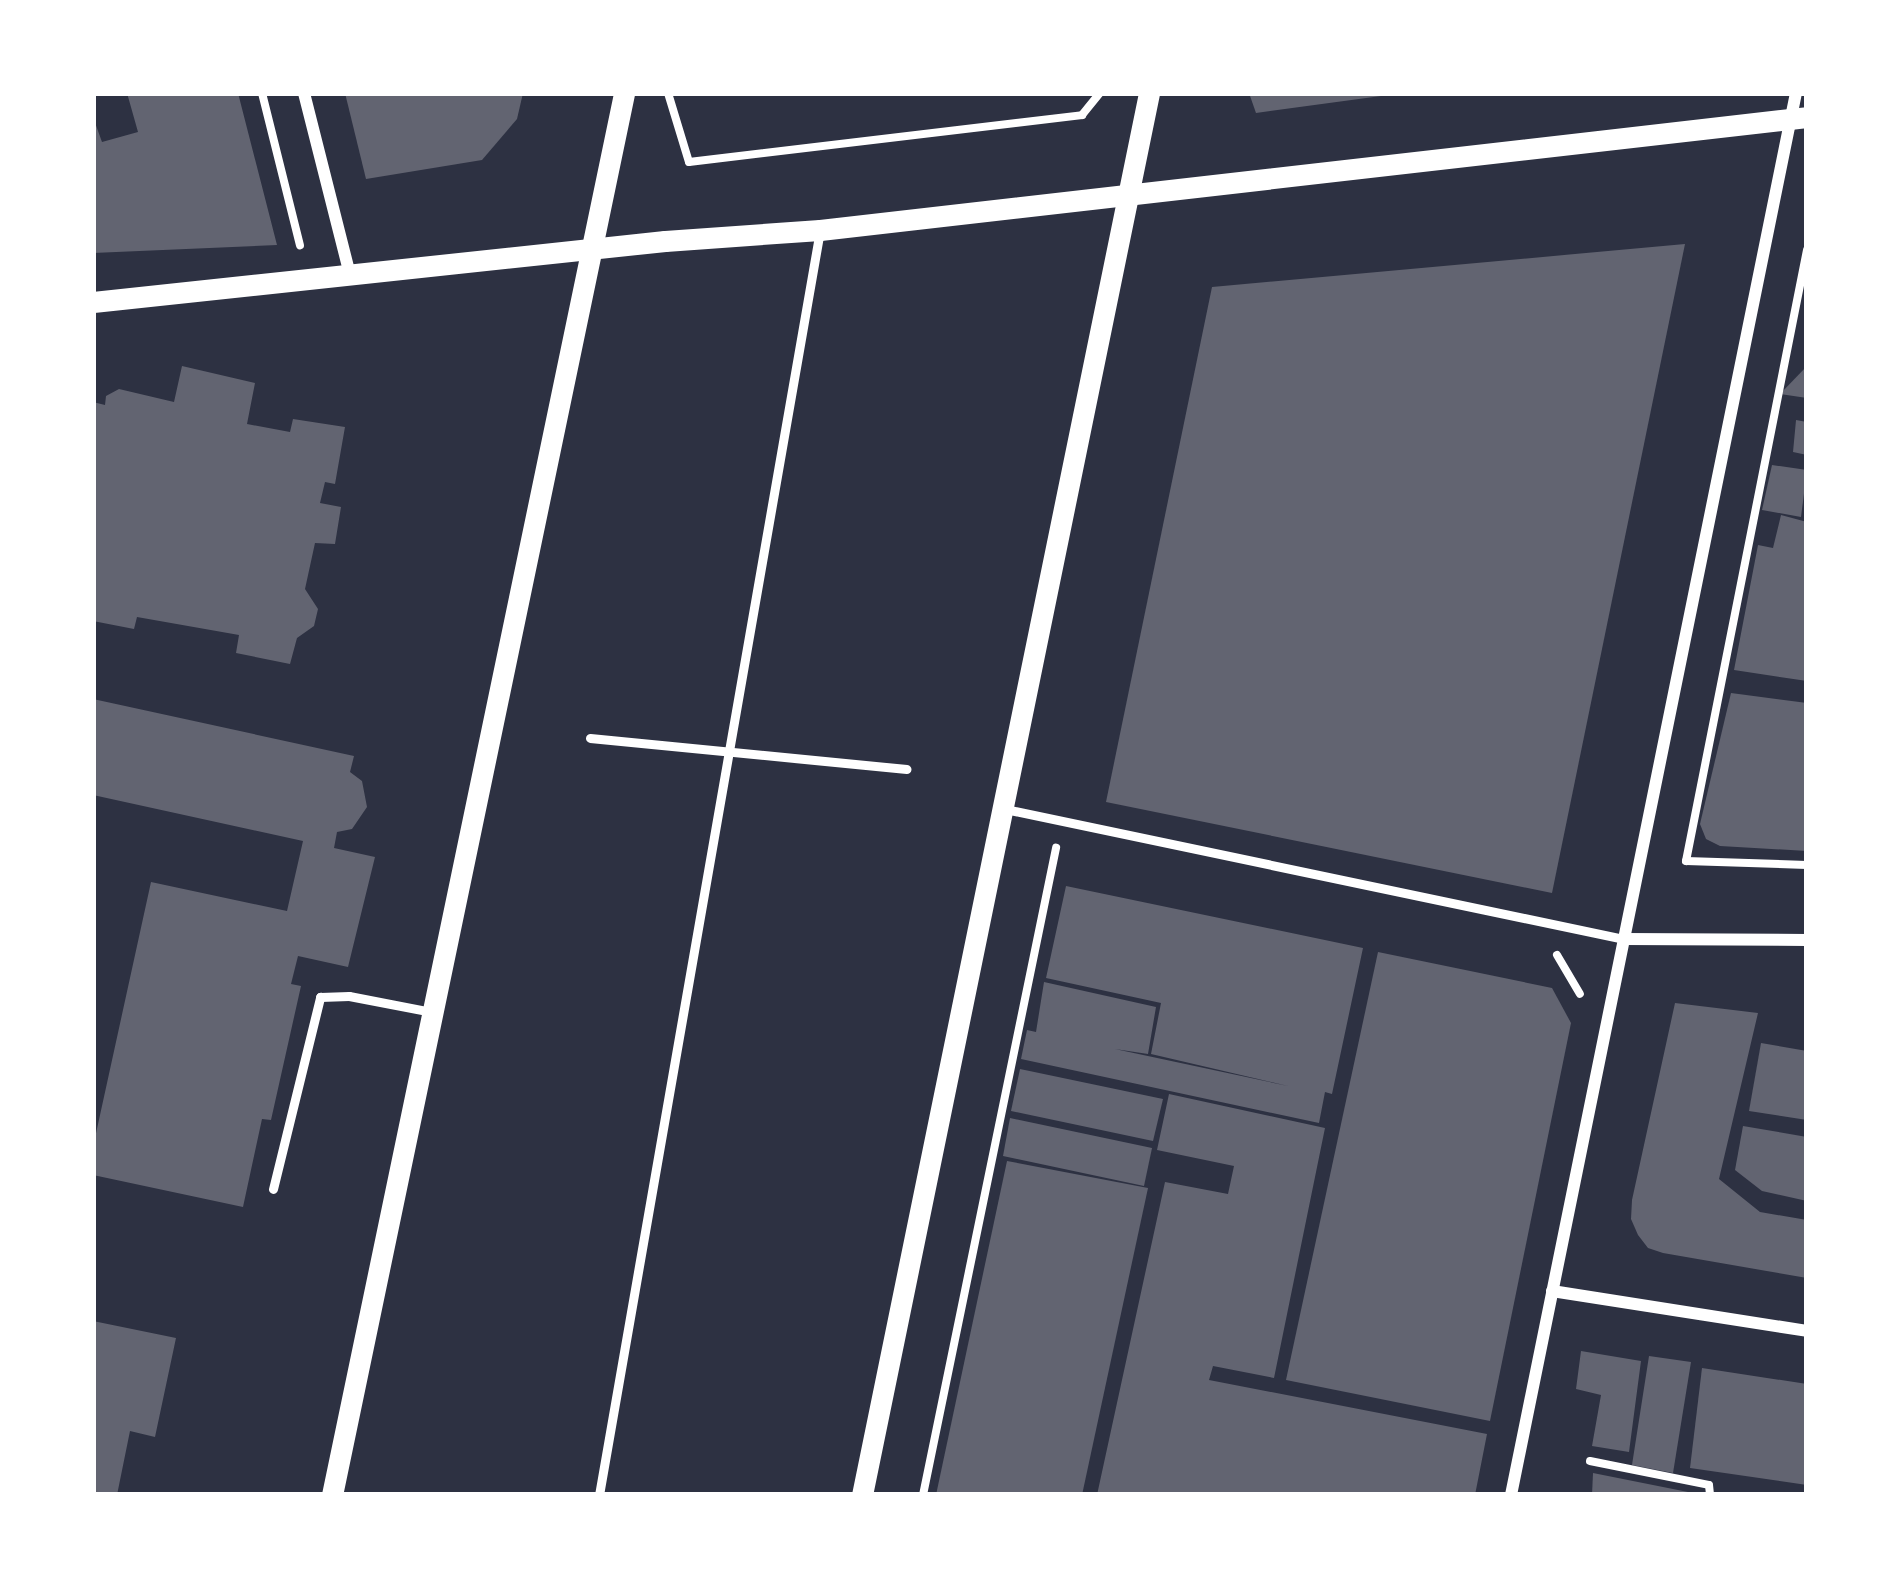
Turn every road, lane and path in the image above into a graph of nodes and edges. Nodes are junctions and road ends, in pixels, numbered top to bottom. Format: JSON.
{"nodes":[{"id":1,"x":262,"y":93,"type":"edge"},
{"id":2,"x":304,"y":93,"type":"edge"},
{"id":3,"x":624,"y":93,"type":"edge"},
{"id":4,"x":668,"y":93,"type":"edge"},
{"id":5,"x":1100,"y":93,"type":"edge"},
{"id":6,"x":1149,"y":93,"type":"edge"},
{"id":7,"x":1796,"y":93,"type":"edge"},
{"id":8,"x":1799,"y":118,"type":"edge"},
{"id":9,"x":1129,"y":191,"type":"junction"},
{"id":10,"x":820,"y":230,"type":"junction"},
{"id":11,"x":591,"y":250,"type":"junction"},
{"id":12,"x":1807,"y":250,"type":"edge"},
{"id":13,"x":304,"y":261,"type":"dead end"},
{"id":14,"x":350,"y":275,"type":"junction"},
{"id":15,"x":93,"y":302,"type":"edge"},
{"id":16,"x":590,"y":738,"type":"dead end"},
{"id":17,"x":729,"y":752,"type":"junction"},
{"id":18,"x":906,"y":769,"type":"dead end"},
{"id":19,"x":1005,"y":808,"type":"junction"},
{"id":20,"x":1078,"y":853,"type":"dead end"},
{"id":21,"x":1807,"y":865,"type":"edge"},
{"id":22,"x":1624,"y":939,"type":"junction"},
{"id":23,"x":1807,"y":940,"type":"edge"},
{"id":24,"x":1554,"y":952,"type":"dead end"},
{"id":25,"x":432,"y":1012,"type":"junction"},
{"id":26,"x":1576,"y":1018,"type":"dead end"},
{"id":27,"x":274,"y":1189,"type":"dead end"},
{"id":28,"x":1552,"y":1291,"type":"junction"},
{"id":29,"x":1807,"y":1331,"type":"edge"},
{"id":30,"x":1590,"y":1462,"type":"dead end"},
{"id":31,"x":332,"y":1495,"type":"edge"},
{"id":32,"x":599,"y":1495,"type":"edge"},
{"id":33,"x":862,"y":1495,"type":"edge"},
{"id":34,"x":923,"y":1495,"type":"edge"},
{"id":35,"x":1510,"y":1495,"type":"edge"},
{"id":36,"x":1710,"y":1495,"type":"edge"}],
"edges":[{"from":1,"to":13,"type":"path"},
{"from":2,"to":14,"type":"street"},
{"from":3,"to":11,"type":"street"},
{"from":4,"to":5,"type":"path"},
{"from":6,"to":9,"type":"street"},
{"from":7,"to":8,"type":"street"},
{"from":8,"to":9,"type":"street"},
{"from":8,"to":22,"type":"street"},
{"from":9,"to":10,"type":"street"},
{"from":9,"to":19,"type":"street"},
{"from":10,"to":11,"type":"street"},
{"from":10,"to":17,"type":"lane"},
{"from":11,"to":14,"type":"street"},
{"from":11,"to":25,"type":"street"},
{"from":12,"to":21,"type":"path"},
{"from":14,"to":15,"type":"street"},
{"from":16,"to":17,"type":"lane"},
{"from":17,"to":18,"type":"lane"},
{"from":17,"to":32,"type":"lane"},
{"from":19,"to":22,"type":"lane"},
{"from":19,"to":33,"type":"street"},
{"from":20,"to":34,"type":"path"},
{"from":22,"to":23,"type":"street"},
{"from":22,"to":28,"type":"street"},
{"from":24,"to":26,"type":"path"},
{"from":25,"to":27,"type":"lane"},
{"from":25,"to":31,"type":"street"},
{"from":28,"to":29,"type":"street"},
{"from":28,"to":35,"type":"street"},
{"from":30,"to":36,"type":"path"}]}
